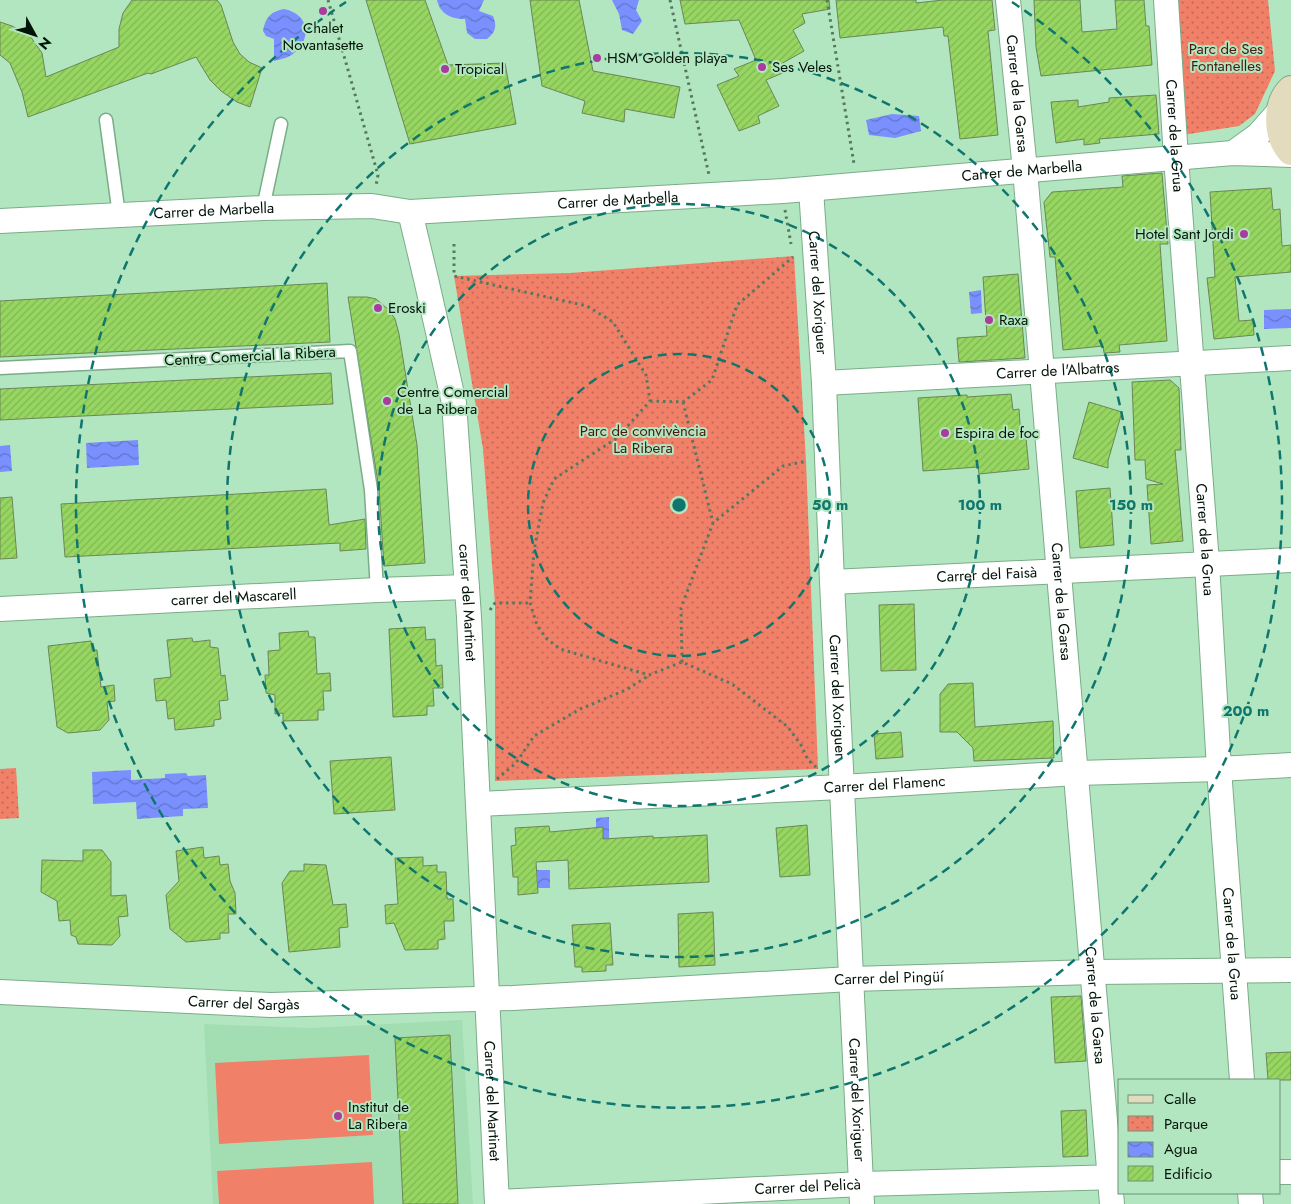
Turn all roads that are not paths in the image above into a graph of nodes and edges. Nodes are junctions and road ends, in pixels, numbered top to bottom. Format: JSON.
{"nodes":[{"id":1,"x":1008,"y":0,"type":"edge"},
{"id":2,"x":1166,"y":0,"type":"edge"},
{"id":3,"x":1286,"y":99,"type":"edge"},
{"id":4,"x":106,"y":120,"type":"dead end"},
{"id":5,"x":281,"y":124,"type":"dead end"},
{"id":6,"x":1291,"y":150,"type":"edge"},
{"id":7,"x":1233,"y":153,"type":"junction"},
{"id":8,"x":1291,"y":155,"type":"edge"},
{"id":9,"x":1176,"y":158,"type":"junction"},
{"id":10,"x":1025,"y":170,"type":"junction"},
{"id":11,"x":811,"y":189,"type":"junction"},
{"id":12,"x":263,"y":208,"type":"junction"},
{"id":13,"x":410,"y":212,"type":"junction"},
{"id":14,"x":119,"y":215,"type":"junction"},
{"id":15,"x":0,"y":221,"type":"edge"},
{"id":16,"x":1291,"y":358,"type":"edge"},
{"id":17,"x":1193,"y":364,"type":"junction"},
{"id":18,"x":0,"y":368,"type":"edge"},
{"id":19,"x":1042,"y":371,"type":"junction"},
{"id":20,"x":824,"y":383,"type":"junction"},
{"id":21,"x":1291,"y":560,"type":"edge"},
{"id":22,"x":1208,"y":563,"type":"junction"},
{"id":23,"x":1059,"y":570,"type":"junction"},
{"id":24,"x":832,"y":582,"type":"junction"},
{"id":25,"x":467,"y":587,"type":"junction"},
{"id":26,"x":377,"y":590,"type":"junction"},
{"id":27,"x":0,"y":609,"type":"edge"},
{"id":28,"x":1291,"y":765,"type":"edge"},
{"id":29,"x":1219,"y":769,"type":"junction"},
{"id":30,"x":1077,"y":773,"type":"junction"},
{"id":31,"x":841,"y":787,"type":"junction"},
{"id":32,"x":479,"y":804,"type":"junction"},
{"id":33,"x":1234,"y":970,"type":"junction"},
{"id":34,"x":1291,"y":970,"type":"edge"},
{"id":35,"x":1093,"y":972,"type":"junction"},
{"id":36,"x":852,"y":978,"type":"junction"},
{"id":37,"x":0,"y":992,"type":"edge"},
{"id":38,"x":487,"y":998,"type":"junction"},
{"id":39,"x":1242,"y":1079,"type":"edge"},
{"id":40,"x":1115,"y":1177,"type":"edge"},
{"id":41,"x":862,"y":1194,"type":"edge"},
{"id":42,"x":497,"y":1203,"type":"edge"},
{"id":43,"x":1112,"y":1204,"type":"edge"}],
"edges":[{"from":1,"to":10,"type":"street","name":"Carrer de la Garsa"},
{"from":2,"to":9,"type":"street","name":"Carrer de la Grua"},
{"from":3,"to":6,"type":"street"},
{"from":3,"to":7,"type":"street"},
{"from":4,"to":14,"type":"lane"},
{"from":5,"to":12,"type":"lane"},
{"from":7,"to":8,"type":"street","name":"Carrer de Marbella"},
{"from":7,"to":9,"type":"street","name":"Carrer de Marbella"},
{"from":9,"to":10,"type":"street","name":"Carrer de Marbella"},
{"from":9,"to":17,"type":"street","name":"Carrer de la Grua"},
{"from":10,"to":11,"type":"street","name":"Carrer de Marbella"},
{"from":10,"to":19,"type":"street","name":"Carrer de la Garsa"},
{"from":11,"to":13,"type":"street","name":"Carrer de Marbella"},
{"from":11,"to":20,"type":"street","name":"Carrer del Xoriguer"},
{"from":12,"to":13,"type":"street","name":"Carrer de Marbella"},
{"from":12,"to":14,"type":"street","name":"Carrer de Marbella"},
{"from":13,"to":25,"type":"street","name":"carrer del Martinet"},
{"from":14,"to":15,"type":"street","name":"Carrer de Marbella"},
{"from":16,"to":17,"type":"street","name":"Carrer de l'Albatros"},
{"from":17,"to":19,"type":"street","name":"Carrer de l'Albatros"},
{"from":17,"to":22,"type":"street","name":"Carrer de la Grua"},
{"from":18,"to":26,"type":"lane","name":"Centre Comercial la Ribera"},
{"from":19,"to":20,"type":"street","name":"Carrer de l'Albatros"},
{"from":19,"to":23,"type":"street","name":"Carrer de la Garsa"},
{"from":20,"to":24,"type":"street","name":"Carrer del Xoriguer"},
{"from":21,"to":22,"type":"street","name":"Carrer del Faisà"},
{"from":22,"to":23,"type":"street","name":"Carrer del Faisà"},
{"from":22,"to":29,"type":"street","name":"Carrer de la Grua"},
{"from":23,"to":24,"type":"street","name":"Carrer del Faisà"},
{"from":23,"to":30,"type":"street","name":"Carrer de la Garsa"},
{"from":24,"to":31,"type":"street","name":"Carrer del Xoriguer"},
{"from":25,"to":26,"type":"street","name":"carrer del Mascarell"},
{"from":25,"to":32,"type":"street","name":"carrer del Martinet"},
{"from":26,"to":27,"type":"street","name":"carrer del Mascarell"},
{"from":28,"to":29,"type":"street","name":"Carrer del Flamenc"},
{"from":29,"to":30,"type":"street","name":"Carrer del Flamenc"},
{"from":29,"to":33,"type":"street","name":"Carrer de la Grua"},
{"from":30,"to":31,"type":"street","name":"Carrer del Flamenc"},
{"from":30,"to":35,"type":"street","name":"Carrer de la Garsa"},
{"from":31,"to":32,"type":"street","name":"Carrer del Flamenc"},
{"from":31,"to":36,"type":"street","name":"Carrer del Xoriguer"},
{"from":32,"to":38,"type":"street","name":"carrer del Martinet"},
{"from":33,"to":34,"type":"street","name":"Carrer del Pingüí"},
{"from":33,"to":35,"type":"street","name":"Carrer del Pingüí"},
{"from":33,"to":39,"type":"street","name":"Carrer de la Grua"},
{"from":35,"to":36,"type":"street","name":"Carrer del Pingüí"},
{"from":35,"to":40,"type":"street","name":"Carrer de la Garsa"},
{"from":36,"to":38,"type":"street","name":"Carrer del Pingüí"},
{"from":36,"to":41,"type":"street","name":"Carrer del Xoriguer"},
{"from":37,"to":38,"type":"street","name":"Carrer del Sargàs"},
{"from":38,"to":42,"type":"street","name":"Carrer del Martinet"},
{"from":40,"to":41,"type":"street","name":"Carrer del Pelicà"},
{"from":40,"to":43,"type":"street","name":"Carrer de la Garsa"},
{"from":41,"to":42,"type":"street","name":"Carrer del Pelicà"}]}
